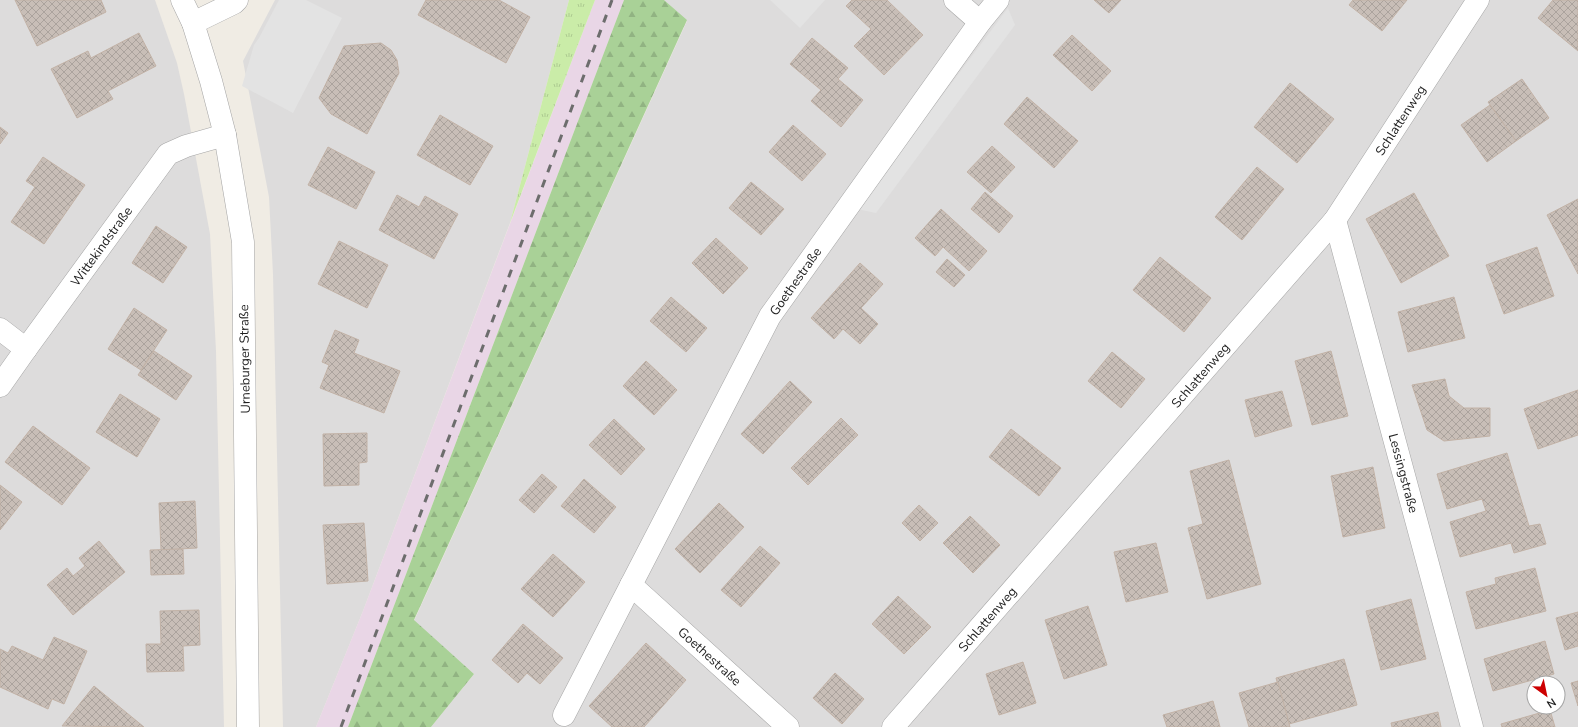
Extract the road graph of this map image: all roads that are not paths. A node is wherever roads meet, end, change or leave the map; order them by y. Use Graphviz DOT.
graph roads {
  1 [pos="182,0"];
  2 [pos="237,0"];
  3 [pos="955,0"];
  4 [pos="998,0"];
  5 [pos="1478,0"];
  6 [pos="980,22"];
  7 [pos="193,23"];
  8 [pos="225,136"];
  9 [pos="1335,220"];
  10 [pos="0,329"];
  11 [pos="26,349"];
  12 [pos="0,386"];
  13 [pos="631,585"];
  14 [pos="564,715"];
  15 [pos="248,727"];
  16 [pos="788,727"];
  17 [pos="893,727"];
  18 [pos="1472,727"];
  1 -- 7 [label="street, Urneburger Straße"];
  2 -- 7 [label="street"];
  3 -- 6 [label="street"];
  4 -- 6 [label="street, Goethestraße"];
  5 -- 9 [label="street, Schlattenweg"];
  6 -- 13 [label="street, Goethestraße"];
  7 -- 8 [label="street, Urneburger Straße"];
  8 -- 11 [label="street, Wittekindstraße"];
  8 -- 15 [label="street, Urneburger Straße"];
  9 -- 17 [label="street, Schlattenweg"];
  9 -- 18 [label="street, Lessingstraße"];
  10 -- 11 [label="street"];
  11 -- 12 [label="street, Wittekindstraße"];
  13 -- 14 [label="street, Goethestraße"];
  13 -- 16 [label="street, Goethestraße"];
}
